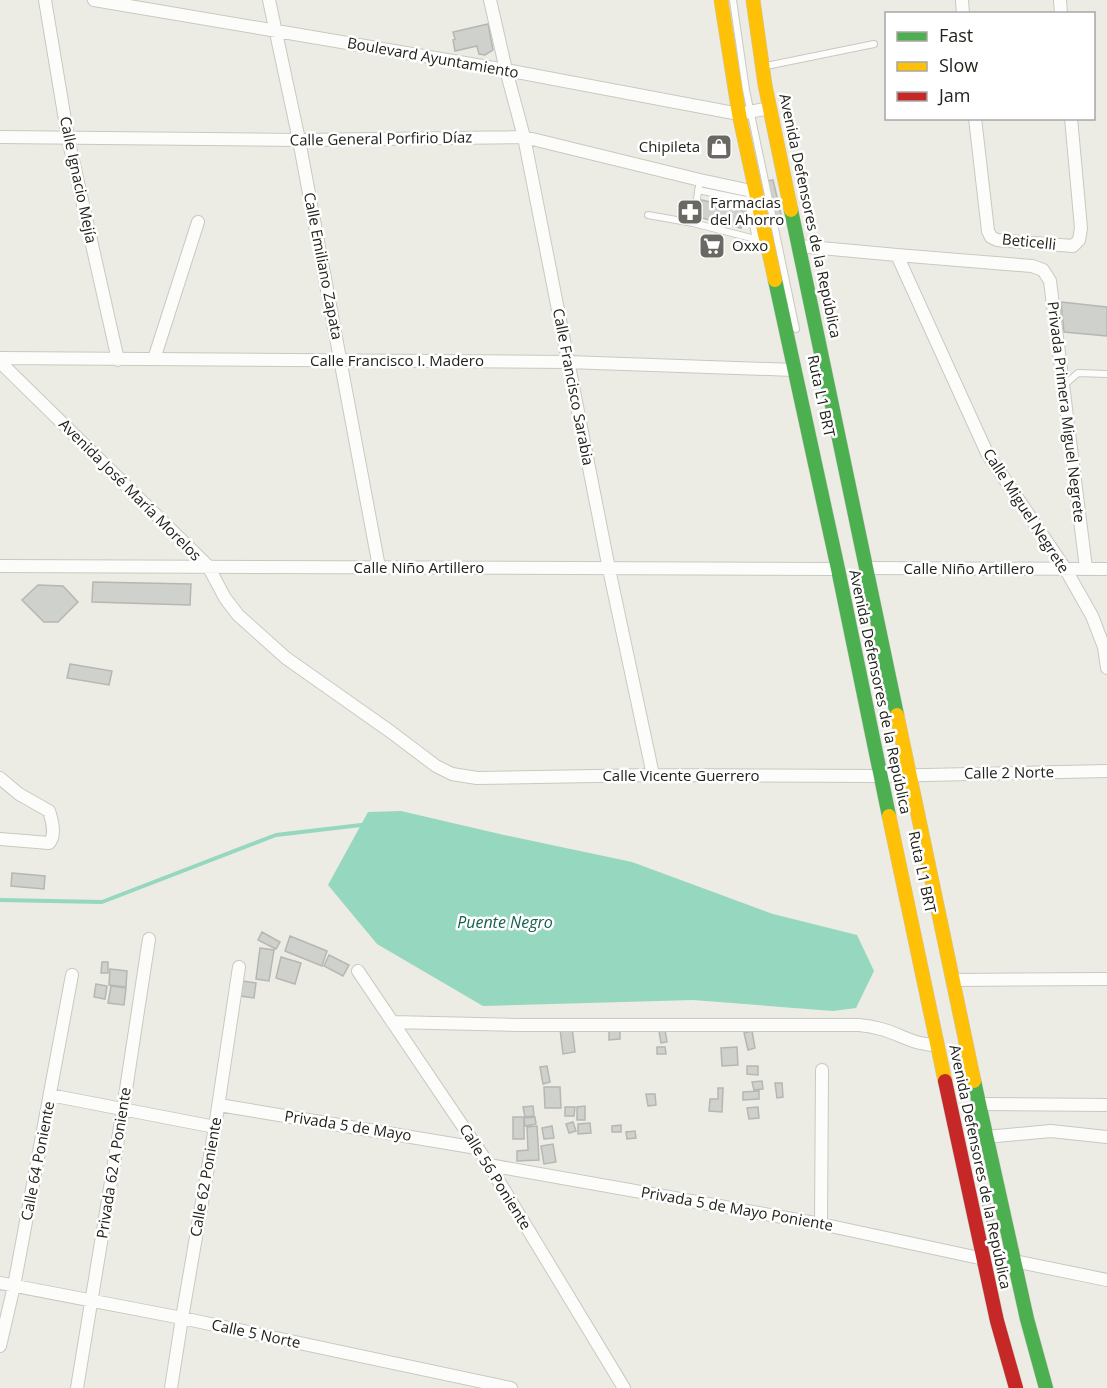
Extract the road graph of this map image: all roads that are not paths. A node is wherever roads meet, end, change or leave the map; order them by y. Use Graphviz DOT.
graph roads {
  1 [pos="45,0"];
  2 [pos="94,0"];
  3 [pos="269,0"];
  4 [pos="490,0"];
  5 [pos="721,0"];
  6 [pos="733,0"];
  7 [pos="753,0"];
  8 [pos="275,31"];
  9 [pos="874,44"];
  10 [pos="763,67"];
  11 [pos="506,70"];
  12 [pos="757,111"];
  13 [pos="975,120"];
  14 [pos="1071,120"];
  15 [pos="0,137"];
  16 [pos="524,137"];
  17 [pos="68,138"];
  18 [pos="299,140"];
  19 [pos="699,185"];
  20 [pos="752,196"];
  21 [pos="648,215"];
  22 [pos="198,222"];
  23 [pos="693,223"];
  24 [pos="761,241"];
  25 [pos="799,246"];
  26 [pos="897,255"];
  27 [pos="796,333"];
  28 [pos="154,359"];
  29 [pos="0,360"];
  30 [pos="118,360"];
  31 [pos="340,361"];
  32 [pos="568,362"];
  33 [pos="794,370"];
  34 [pos="1107,374"];
  35 [pos="1063,386"];
  36 [pos="0,566"];
  37 [pos="208,566"];
  38 [pos="379,567"];
  39 [pos="868,568"];
  40 [pos="1086,568"];
  41 [pos="609,569"];
  42 [pos="838,569"];
  43 [pos="1107,569"];
  44 [pos="1066,570"];
  45 [pos="1107,668"];
  46 [pos="1107,771"];
  47 [pos="452,774"];
  48 [pos="653,775"];
  49 [pos="895,775"];
  50 [pos="0,778"];
  51 [pos="0,839"];
  52 [pos="149,939"];
  53 [pos="940,955"];
  54 [pos="239,967"];
  55 [pos="358,971"];
  56 [pos="72,975"];
  57 [pos="1107,979"];
  58 [pos="953,980"];
  59 [pos="392,1022"];
  60 [pos="937,1046"];
  61 [pos="822,1070"];
  62 [pos="50,1095"];
  63 [pos="980,1104"];
  64 [pos="219,1105"];
  65 [pos="1107,1105"];
  66 [pos="123,1109"];
  67 [pos="215,1127"];
  68 [pos="986,1137"];
  69 [pos="1107,1137"];
  70 [pos="477,1148"];
  71 [pos="489,1165"];
  72 [pos="987,1174"];
  73 [pos="821,1224"];
  74 [pos="984,1259"];
  75 [pos="1011,1262"];
  76 [pos="1107,1280"];
  77 [pos="0,1283"];
  78 [pos="14,1286"];
  79 [pos="91,1301"];
  80 [pos="182,1318"];
  81 [pos="0,1346"];
  82 [pos="76,1388"];
  83 [pos="171,1388"];
  84 [pos="511,1388"];
  85 [pos="624,1388"];
  86 [pos="1016,1388"];
  87 [pos="1040,1388"];
  88 [pos="1046,1388"];
  1 -- 17 [label="street, Calle Ignacio Mejía"];
  2 -- 8 [label="street, Boulevard Ayuntamiento"];
  3 -- 8 [label="street, Calle Emiliano Zapata"];
  4 -- 11 [label="street, Calle Francisco Sarabia"];
  5 -- 12 [label="main road, Avenida Defensores de la República"];
  6 -- 12 [label="lane"];
  7 -- 10 [label="main road, Avenida Defensores de la República"];
  8 -- 11 [label="street, Boulevard Ayuntamiento"];
  8 -- 18 [label="street, Calle Emiliano Zapata"];
  9 -- 10 [label="lane"];
  10 -- 12 [label="main road, Avenida Defensores de la República"];
  11 -- 12 [label="street, Boulevard Ayuntamiento"];
  11 -- 16 [label="street, Calle Francisco Sarabia"];
  12 -- 20 [label="main road, Avenida Defensores de la República"];
  12 -- 25 [label="main road, Avenida Defensores de la República"];
  12 -- 27 [label="lane"];
  13 -- 14 [label="street, Beticelli"];
  15 -- 17 [label="street, Calle General Porfirio Díaz"];
  16 -- 18 [label="street, Calle General Porfirio Díaz"];
  16 -- 19 [label="street, Calle General Porfirio Díaz"];
  16 -- 32 [label="street, Calle Francisco Sarabia"];
  17 -- 18 [label="street, Calle General Porfirio Díaz"];
  17 -- 30 [label="street, Calle Ignacio Mejía"];
  18 -- 31 [label="street, Calle Emiliano Zapata"];
  19 -- 20 [label="street, Calle General Porfirio Díaz"];
  19 -- 23 [label="lane"];
  20 -- 24 [label="main road, Avenida Defensores de la República"];
  21 -- 23 [label="lane"];
  22 -- 28 [label="street"];
  23 -- 24 [label="lane"];
  24 -- 33 [label="main road, Avenida Defensores de la República"];
  25 -- 26 [label="street"];
  25 -- 39 [label="main road, Avenida Defensores de la República"];
  26 -- 35 [label="street, Privada Primera Miguel Negrete"];
  26 -- 44 [label="street, Calle Miguel Negrete"];
  28 -- 30 [label="street, Calle Francisco I. Madero"];
  28 -- 31 [label="street, Calle Francisco I. Madero"];
  29 -- 30 [label="street, Calle Francisco I. Madero"];
  29 -- 37 [label="street, Avenida José María Morelos"];
  31 -- 32 [label="street, Calle Francisco I. Madero"];
  31 -- 38 [label="street, Calle Emiliano Zapata"];
  32 -- 33 [label="street, Calle Francisco I. Madero"];
  32 -- 41 [label="street, Calle Francisco Sarabia"];
  33 -- 42 [label="main road, Avenida Defensores de la República"];
  34 -- 35 [label="lane"];
  35 -- 40 [label="street, Privada Primera Miguel Negrete"];
  36 -- 37 [label="street, Calle Niño Artillero"];
  37 -- 38 [label="street, Calle Niño Artillero"];
  37 -- 47 [label="street, Avenida José María Morelos"];
  38 -- 41 [label="street, Calle Niño Artillero"];
  39 -- 44 [label="street, Calle Niño Artillero"];
  39 -- 49 [label="main road, Avenida Defensores de la República"];
  40 -- 43 [label="street, Calle Niño Artillero"];
  40 -- 44 [label="street, Calle Niño Artillero"];
  41 -- 42 [label="street, Calle Niño Artillero"];
  41 -- 48 [label="street, Calle Francisco Sarabia"];
  42 -- 49 [label="main road, Avenida Defensores de la República"];
  44 -- 45 [label="street, Calle Miguel Negrete"];
  46 -- 49 [label="street, Calle 2 Norte"];
  47 -- 48 [label="street, Calle Vicente Guerrero"];
  48 -- 49 [label="street, Calle Vicente Guerrero"];
  49 -- 58 [label="main road, Avenida Defensores de la República"];
  49 -- 60 [label="main road, Avenida Defensores de la República"];
  50 -- 51 [label="street"];
  52 -- 66 [label="street, Privada 62 A Poniente"];
  53 -- 72 [label="lane"];
  54 -- 64 [label="street, Calle 62 Poniente"];
  55 -- 59 [label="street, Calle 56 Poniente"];
  56 -- 62 [label="street, Calle 64 Poniente"];
  57 -- 58 [label="street"];
  58 -- 63 [label="main road, Avenida Defensores de la República"];
  59 -- 60 [label="street"];
  59 -- 70 [label="street, Calle 56 Poniente"];
  60 -- 74 [label="main road, Avenida Defensores de la República"];
  61 -- 73 [label="street"];
  62 -- 66 [label="street"];
  62 -- 78 [label="street, Calle 64 Poniente"];
  63 -- 65 [label="street"];
  63 -- 68 [label="main road, Avenida Defensores de la República"];
  64 -- 67 [label="street, Calle 62 Poniente"];
  64 -- 70 [label="street, Privada 5 de Mayo"];
  66 -- 67 [label="street"];
  66 -- 79 [label="street, Privada 62 A Poniente"];
  67 -- 80 [label="street, Calle 62 Poniente"];
  68 -- 69 [label="street"];
  68 -- 75 [label="main road, Avenida Defensores de la República"];
  70 -- 71 [label="street, Calle 56 Poniente"];
  71 -- 73 [label="street, Privada 5 de Mayo Poniente"];
  71 -- 85 [label="street, Calle 56 Poniente"];
  73 -- 74 [label="street, Privada 5 de Mayo Poniente"];
  74 -- 86 [label="main road, Avenida Defensores de la República"];
  75 -- 76 [label="street"];
  75 -- 87 [label="lane"];
  75 -- 88 [label="main road, Avenida Defensores de la República"];
  77 -- 78 [label="street, Calle 5 Norte"];
  78 -- 79 [label="street, Calle 5 Norte"];
  78 -- 81 [label="street, Calle 64 Poniente"];
  79 -- 80 [label="street, Calle 5 Norte"];
  79 -- 82 [label="street, Privada 62 A Poniente"];
  80 -- 83 [label="street, Calle 62 Poniente"];
  80 -- 84 [label="street, Calle 5 Norte"];
}
